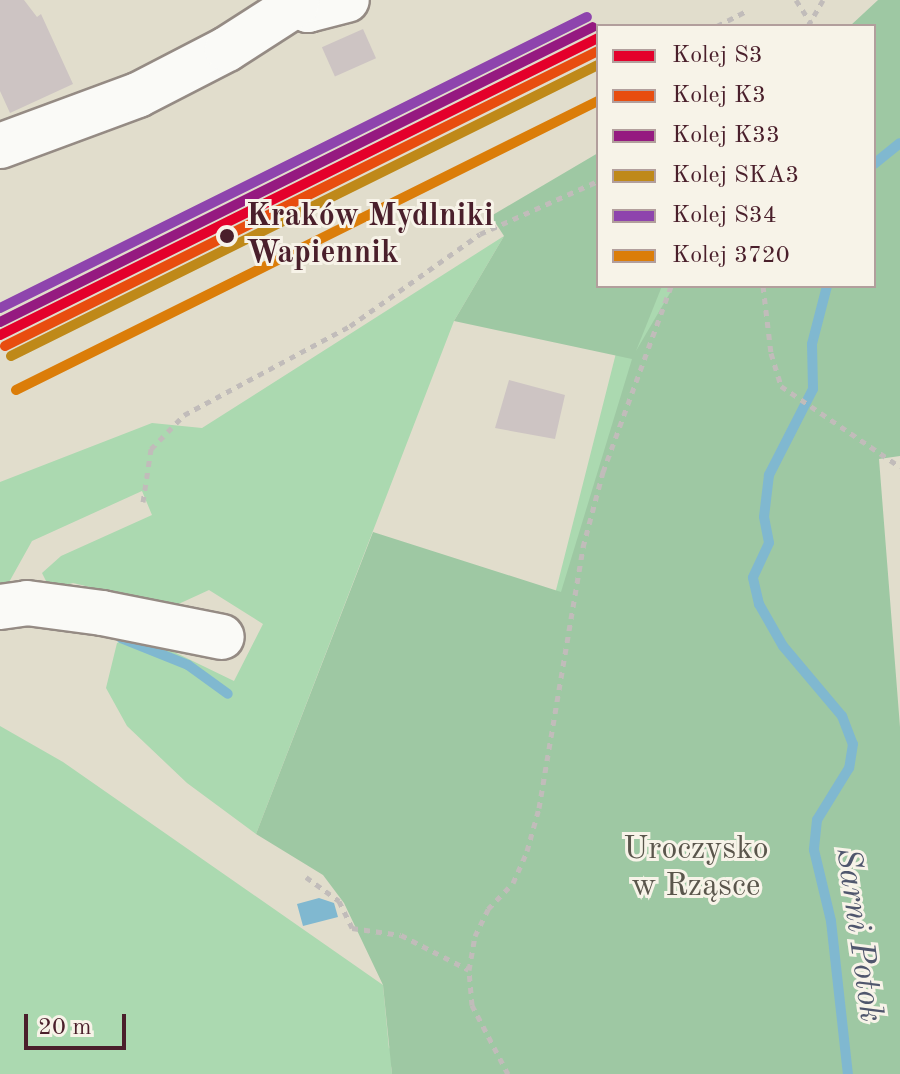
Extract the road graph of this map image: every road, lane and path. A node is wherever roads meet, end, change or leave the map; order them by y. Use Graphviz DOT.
graph roads {
  1 [pos="347,0"];
  2 [pos="796,0"];
  3 [pos="823,0"];
  4 [pos="295,2"];
  5 [pos="746,11"];
  6 [pos="721,24"];
  7 [pos="809,24"];
  8 [pos="0,146"];
  9 [pos="596,182"];
  10 [pos="670,288"];
  11 [pos="763,288"];
  12 [pos="900,467"];
  13 [pos="143,502"];
  14 [pos="0,607"];
  15 [pos="222,637"];
  16 [pos="306,877"];
  17 [pos="469,970"];
  18 [pos="508,1074"];
  1 -- 4 [label="lane"];
  2 -- 7 [label="path"];
  3 -- 7 [label="path"];
  4 -- 8 [label="lane"];
  5 -- 6 [label="path"];
  9 -- 13 [label="path"];
  10 -- 17 [label="path"];
  11 -- 12 [label="path"];
  14 -- 15 [label="lane"];
  16 -- 17 [label="path"];
  17 -- 18 [label="path"];
}
